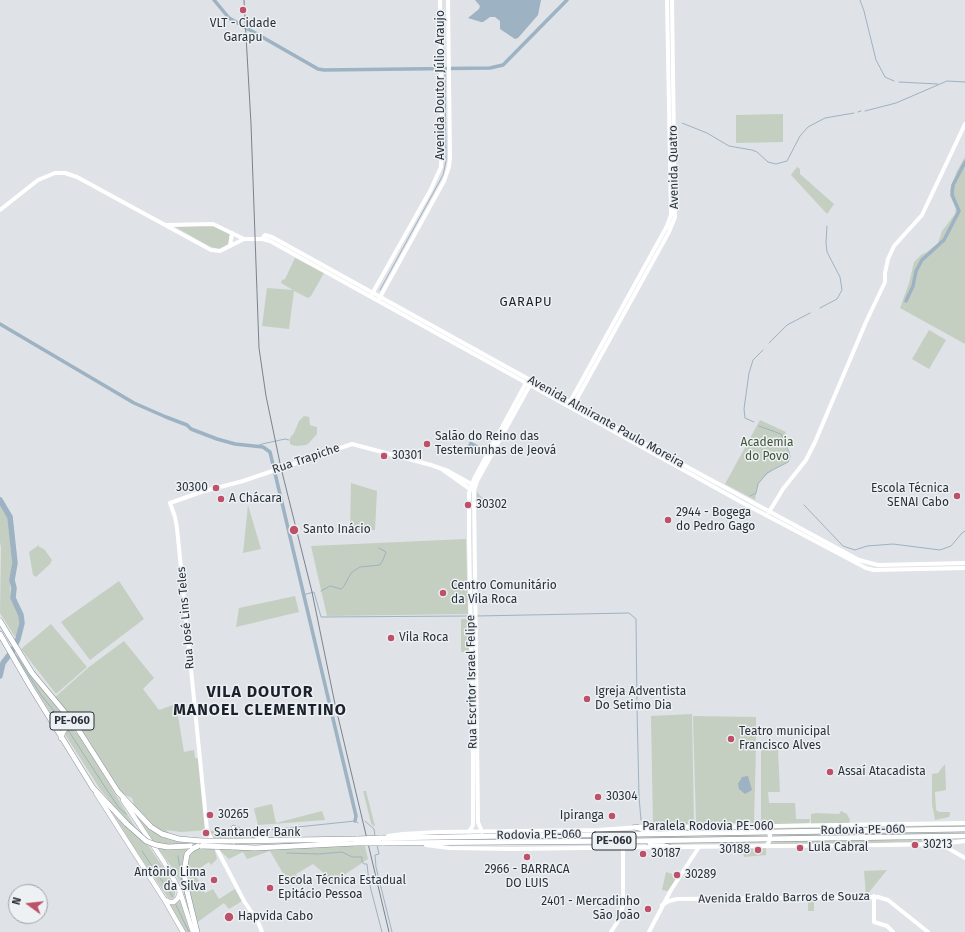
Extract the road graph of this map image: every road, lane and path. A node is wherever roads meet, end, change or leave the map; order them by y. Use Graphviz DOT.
graph roads {
  1 [pos="440,0"];
  2 [pos="448,0"];
  3 [pos="667,0"];
  4 [pos="672,0"];
  5 [pos="671,67"];
  6 [pos="965,124"];
  7 [pos="0,210"];
  8 [pos="167,225"];
  9 [pos="232,233"];
  10 [pos="244,239"];
  11 [pos="230,246"];
  12 [pos="371,294"];
  13 [pos="379,299"];
  14 [pos="528,384"];
  15 [pos="572,403"];
  16 [pos="473,487"];
  17 [pos="170,503"];
  18 [pos="769,512"];
  19 [pos="965,563"];
  20 [pos="965,568"];
  21 [pos="473,619"];
  22 [pos="1,623"];
  23 [pos="0,634"];
  24 [pos="76,726"];
  25 [pos="61,738"];
  26 [pos="92,788"];
  27 [pos="118,792"];
  28 [pos="965,823"];
  29 [pos="761,826"];
  30 [pos="635,827"];
  31 [pos="234,828"];
  32 [pos="965,829"];
  33 [pos="469,832"];
  34 [pos="482,832"];
  35 [pos="553,832"];
  36 [pos="769,833"];
  37 [pos="661,834"];
  38 [pos="965,836"];
  39 [pos="770,839"];
  40 [pos="272,840"];
  41 [pos="357,841"];
  42 [pos="381,841"];
  43 [pos="639,841"];
  44 [pos="965,841"];
  45 [pos="551,842"];
  46 [pos="420,844"];
  47 [pos="941,844"];
  48 [pos="200,845"];
  49 [pos="767,846"];
  50 [pos="669,847"];
  51 [pos="699,847"];
  52 [pos="554,848"];
  53 [pos="623,848"];
  54 [pos="965,858"];
  55 [pos="180,892"];
  56 [pos="669,894"];
  57 [pos="874,896"];
  58 [pos="164,899"];
  59 [pos="677,900"];
  60 [pos="662,905"];
  61 [pos="261,931"];
  62 [pos="184,932"];
  63 [pos="193,932"];
  64 [pos="197,932"];
  65 [pos="611,932"];
  66 [pos="649,932"];
  67 [pos="893,932"];
  68 [pos="928,932"];
  1 -- 12 [label="street, Avenida Doutor Júlio Araujo"];
  2 -- 13 [label="street, Avenida Doutor Júlio Araujo"];
  3 -- 5 [label="street, Avenida Quatro"];
  4 -- 5 [label="street, Avenida Quatro"];
  5 -- 15 [label="street, Avenida Quatro"];
  6 -- 18 [label="street"];
  7 -- 8 [label="street, Avenida Almirante Paulo Moreira"];
  8 -- 9 [label="street, Avenida Almirante Paulo Moreira"];
  8 -- 11 [label="street, Avenida Almirante Paulo Moreira"];
  9 -- 10 [label="street, Avenida Almirante Paulo Moreira"];
  9 -- 11 [label="street"];
  10 -- 11 [label="street, Avenida Almirante Paulo Moreira"];
  10 -- 12 [label="street, Avenida Almirante Paulo Moreira"];
  12 -- 13 [label="street, Avenida Almirante Paulo Moreira"];
  13 -- 14 [label="street, Avenida Almirante Paulo Moreira"];
  13 -- 15 [label="street, Avenida Almirante Paulo Moreira"];
  14 -- 16 [label="street"];
  14 -- 20 [label="street, Avenida Almirante Paulo Moreira"];
  15 -- 18 [label="street, Avenida Almirante Paulo Moreira"];
  16 -- 17 [label="street, Rua Trapiche"];
  16 -- 21 [label="street, Rua Escritor Israel Felipe"];
  17 -- 61 [label="street, Rua José Lins Teles"];
  18 -- 19 [label="street, Avenida Almirante Paulo Moreira"];
  21 -- 33 [label="street, Rua Escritor Israel Felipe"];
  21 -- 34 [label="street, Rua Escritor Israel Felipe"];
  22 -- 24 [label="highway, PE-060"];
  23 -- 25 [label="highway, PE-060"];
  24 -- 25 [label="highway"];
  24 -- 27 [label="highway, PE-060"];
  25 -- 26 [label="highway, PE-060"];
  26 -- 48 [label="highway, PE-060, bridge"];
  26 -- 58 [label="main road"];
  27 -- 48 [label="highway, PE-060"];
  27 -- 55 [label="main road"];
  28 -- 29 [label="street, Paralela Rodovia PE-060 / PE-060"];
  29 -- 30 [label="street, Paralela Rodovia PE-060 / PE-060"];
  29 -- 36 [label="street"];
  30 -- 35 [label="street, Paralela Rodovia PE-060 / PE-060"];
  30 -- 37 [label="highway"];
  31 -- 40 [label="highway"];
  32 -- 36 [label="highway, Rodovia PE-060 / PE-060"];
  33 -- 34 [label="street, Paralela Rodovia PE-060 / PE-060"];
  33 -- 42 [label="street, Paralela Rodovia PE-060 / PE-060"];
  34 -- 35 [label="street, Paralela Rodovia PE-060 / PE-060"];
  35 -- 37 [label="highway, Rodovia PE-060 / PE-060"];
  35 -- 42 [label="highway, Rodovia PE-060 / PE-060"];
  35 -- 45 [label="street"];
  36 -- 37 [label="highway, Rodovia PE-060 / PE-060"];
  36 -- 39 [label="street"];
  38 -- 39 [label="highway, Rodovia PE-060 / PE-060"];
  39 -- 43 [label="highway, Rodovia PE-060 / PE-060"];
  39 -- 49 [label="street"];
  40 -- 41 [label="highway, Rodovia PE-060 / PE-060"];
  40 -- 48 [label="highway, Rodovia PE-060 / PE-060, bridge"];
  41 -- 42 [label="highway, Rodovia PE-060 / PE-060, bridge"];
  41 -- 48 [label="highway, PE-060, bridge"];
  42 -- 46 [label="highway, PE-060"];
  43 -- 45 [label="highway, Rodovia PE-060 / PE-060"];
  43 -- 50 [label="highway"];
  44 -- 47 [label="street, Paralela Rodovia PE-060 / PE-060"];
  45 -- 46 [label="highway, Rodovia PE-060 / PE-060"];
  45 -- 52 [label="street"];
  46 -- 52 [label="street, Paralela Rodovia PE-060 / PE-060"];
  47 -- 49 [label="street, Paralela Rodovia PE-060 / PE-060"];
  47 -- 54 [label="street"];
  48 -- 64 [label="highway"];
  49 -- 51 [label="street, Paralela Rodovia PE-060 / PE-060"];
  50 -- 51 [label="street, Paralela Rodovia PE-060 / PE-060"];
  50 -- 53 [label="street, Paralela Rodovia PE-060 / PE-060"];
  51 -- 56 [label="street"];
  52 -- 53 [label="street, Paralela Rodovia PE-060 / PE-060"];
  53 -- 65 [label="street"];
  55 -- 58 [label="main road"];
  55 -- 63 [label="main road"];
  56 -- 59 [label="street"];
  56 -- 60 [label="street"];
  57 -- 59 [label="street, Avenida Eraldo Barros de Souza"];
  57 -- 67 [label="street"];
  57 -- 68 [label="street, Avenida Eraldo Barros de Souza"];
  58 -- 62 [label="main road"];
  59 -- 60 [label="street, Avenida Eraldo Barros de Souza"];
  60 -- 66 [label="street"];
}
